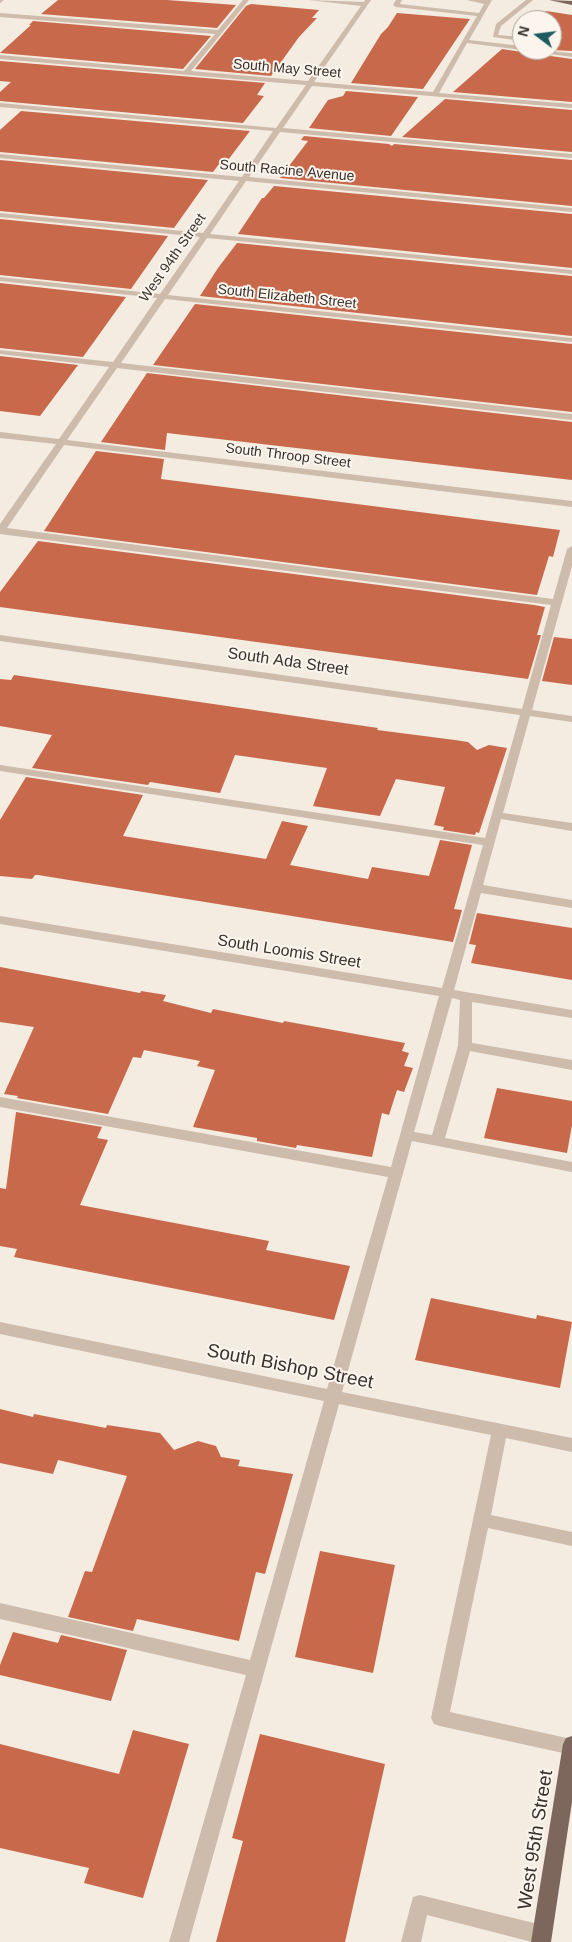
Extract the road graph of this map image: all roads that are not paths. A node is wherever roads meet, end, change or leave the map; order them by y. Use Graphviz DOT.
graph roads {
  1 [pos="246,0"];
  2 [pos="311,0"];
  3 [pos="399,0"];
  4 [pos="470,0"];
  5 [pos="530,0"];
  6 [pos="552,0"];
  7 [pos="489,1"];
  8 [pos="366,2"];
  9 [pos="572,3"];
  10 [pos="517,10"];
  11 [pos="512,14"];
  12 [pos="0,15"];
  13 [pos="481,15"];
  14 [pos="220,32"];
  15 [pos="512,38"];
  16 [pos="466,41"];
  17 [pos="512,47"];
  18 [pos="0,57"];
  19 [pos="186,73"];
  20 [pos="310,84"];
  21 [pos="435,94"];
  22 [pos="0,104"];
  23 [pos="572,106"];
  24 [pos="278,130"];
  25 [pos="0,156"];
  26 [pos="572,156"];
  27 [pos="244,179"];
  28 [pos="572,210"];
  29 [pos="0,215"];
  30 [pos="204,235"];
  31 [pos="572,272"];
  32 [pos="0,279"];
  33 [pos="162,296"];
  34 [pos="572,340"];
  35 [pos="0,352"];
  36 [pos="114,366"];
  37 [pos="572,418"];
  38 [pos="0,435"];
  39 [pos="61,443"];
  40 [pos="572,504"];
  41 [pos="0,530"];
  42 [pos="572,549"];
  43 [pos="557,603"];
  44 [pos="0,638"];
  45 [pos="527,712"];
  46 [pos="572,718"];
  47 [pos="0,768"];
  48 [pos="497,815"];
  49 [pos="572,827"];
  50 [pos="489,842"];
  51 [pos="476,888"];
  52 [pos="572,904"];
  53 [pos="0,920"];
  54 [pos="445,994"];
  55 [pos="466,998"];
  56 [pos="572,1014"];
  57 [pos="465,1046"];
  58 [pos="572,1065"];
  59 [pos="0,1102"];
  60 [pos="407,1135"];
  61 [pos="437,1141"];
  62 [pos="572,1167"];
  63 [pos="396,1173"];
  64 [pos="0,1328"];
  65 [pos="334,1396"];
  66 [pos="500,1430"];
  67 [pos="572,1445"];
  68 [pos="482,1520"];
  69 [pos="572,1539"];
  70 [pos="0,1611"];
  71 [pos="256,1669"];
  72 [pos="572,1746"];
  73 [pos="542,1939"];
  74 [pos="179,1942"];
  75 [pos="411,1942"];
  1 -- 14 [label="street"];
  2 -- 8 [label="street"];
  3 -- 13 [label="street"];
  4 -- 7 [label="street"];
  5 -- 10 [label="street"];
  6 -- 9 [label="main road"];
  7 -- 13 [label="street"];
  8 -- 20 [label="street, West 94th Street"];
  11 -- 15 [label="street"];
  12 -- 14 [label="street"];
  13 -- 16 [label="street"];
  14 -- 19 [label="street"];
  16 -- 17 [label="street"];
  16 -- 21 [label="street"];
  18 -- 19 [label="street, South May Street"];
  19 -- 20 [label="street, South May Street"];
  20 -- 21 [label="street, South May Street"];
  20 -- 24 [label="street, West 94th Street"];
  21 -- 23 [label="street, South May Street"];
  22 -- 24 [label="street"];
  24 -- 26 [label="street"];
  24 -- 27 [label="street, West 94th Street"];
  25 -- 27 [label="street, South Racine Avenue"];
  27 -- 28 [label="street, South Racine Avenue"];
  27 -- 30 [label="street, West 94th Street"];
  29 -- 30 [label="street"];
  30 -- 31 [label="street"];
  30 -- 33 [label="street, West 94th Street"];
  32 -- 33 [label="street, South Elizabeth Street"];
  33 -- 34 [label="street, South Elizabeth Street"];
  33 -- 36 [label="street, West 94th Street"];
  35 -- 36 [label="street"];
  36 -- 37 [label="street"];
  36 -- 39 [label="street, West 94th Street"];
  38 -- 39 [label="street, South Throop Street"];
  39 -- 40 [label="street, South Throop Street"];
  39 -- 41 [label="street, West 94th Street"];
  41 -- 43 [label="street"];
  42 -- 43 [label="street"];
  43 -- 45 [label="street"];
  44 -- 45 [label="street, South Ada Street"];
  45 -- 46 [label="street, South Ada Street"];
  45 -- 48 [label="street"];
  47 -- 50 [label="street"];
  48 -- 49 [label="street"];
  48 -- 50 [label="street"];
  50 -- 51 [label="street"];
  51 -- 52 [label="street"];
  51 -- 54 [label="street"];
  53 -- 54 [label="street, South Loomis Street"];
  54 -- 55 [label="street, South Loomis Street"];
  54 -- 60 [label="street"];
  55 -- 56 [label="street, South Loomis Street"];
  55 -- 57 [label="street"];
  57 -- 58 [label="street"];
  57 -- 61 [label="street"];
  59 -- 63 [label="street"];
  60 -- 61 [label="street"];
  60 -- 63 [label="street"];
  61 -- 62 [label="street"];
  63 -- 65 [label="street"];
  64 -- 65 [label="street, South Bishop Street"];
  65 -- 66 [label="street, South Bishop Street"];
  65 -- 71 [label="street"];
  66 -- 67 [label="street, South Bishop Street"];
  66 -- 68 [label="street"];
  68 -- 69 [label="street"];
  68 -- 72 [label="street"];
  70 -- 71 [label="street"];
  71 -- 74 [label="street"];
  72 -- 73 [label="main road, West 95th Street"];
  73 -- 75 [label="street"];
}
